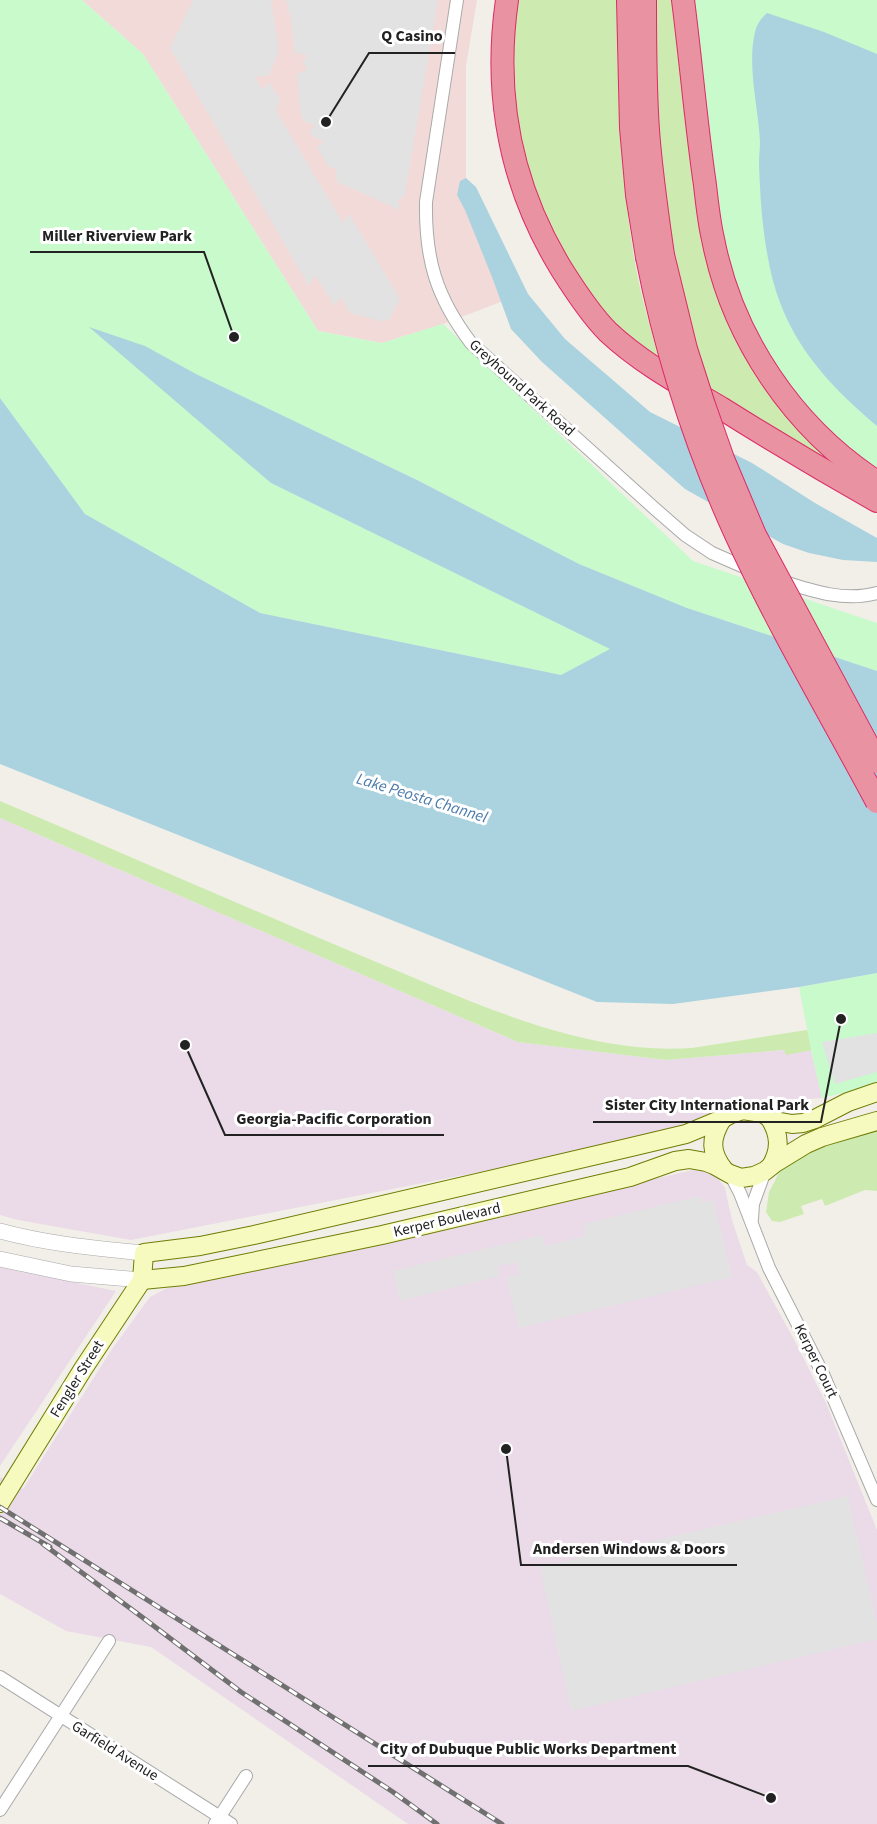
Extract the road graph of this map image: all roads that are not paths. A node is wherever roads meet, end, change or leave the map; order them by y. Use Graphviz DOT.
graph roads {
  1 [pos="457,0"];
  2 [pos="507,0"];
  3 [pos="628,0"];
  4 [pos="645,0"];
  5 [pos="683,0"];
  6 [pos="655,256"];
  7 [pos="877,482"];
  8 [pos="877,501"];
  9 [pos="877,593"];
  10 [pos="877,762"];
  11 [pos="877,802"];
  12 [pos="877,1092"];
  13 [pos="769,1118"];
  14 [pos="722,1119"];
  15 [pos="877,1121"];
  16 [pos="768,1169"];
  17 [pos="727,1172"];
  18 [pos="752,1223"];
  19 [pos="0,1231"];
  20 [pos="144,1253"];
  21 [pos="0,1259"];
  22 [pos="142,1280"];
  23 [pos="877,1500"];
  24 [pos="0,1503"];
  25 [pos="109,1641"];
  26 [pos="0,1677"];
  27 [pos="60,1716"];
  28 [pos="246,1776"];
  29 [pos="0,1809"];
  30 [pos="217,1820"];
  31 [pos="231,1824"];
  1 -- 9 [label="street, Greyhound Park Road"];
  2 -- 8 [label="highway"];
  3 -- 6 [label="highway"];
  4 -- 6 [label="highway"];
  5 -- 7 [label="highway"];
  6 -- 10 [label="highway, bridge"];
  6 -- 11 [label="highway, bridge"];
  12 -- 13 [label="main road, Kerper Boulevard"];
  13 -- 14 [label="main road, Kerper Boulevard"];
  13 -- 16 [label="main road"];
  14 -- 17 [label="main road"];
  14 -- 20 [label="main road, Kerper Boulevard"];
  15 -- 16 [label="main road, Kerper Boulevard"];
  16 -- 17 [label="main road, Kerper Boulevard"];
  16 -- 18 [label="street"];
  17 -- 18 [label="street, Kerper Court"];
  17 -- 22 [label="main road, Kerper Boulevard"];
  18 -- 23 [label="street, Kerper Court"];
  19 -- 20 [label="street, Kerper Boulevard"];
  20 -- 22 [label="main road, Fengler Street"];
  21 -- 22 [label="street, Kerper Boulevard"];
  22 -- 24 [label="main road, Fengler Street"];
  25 -- 27 [label="street"];
  26 -- 27 [label="street, Garfield Avenue"];
  27 -- 29 [label="street"];
  27 -- 30 [label="street, Garfield Avenue"];
  28 -- 30 [label="street"];
  30 -- 31 [label="street, Garfield Avenue"];
}
